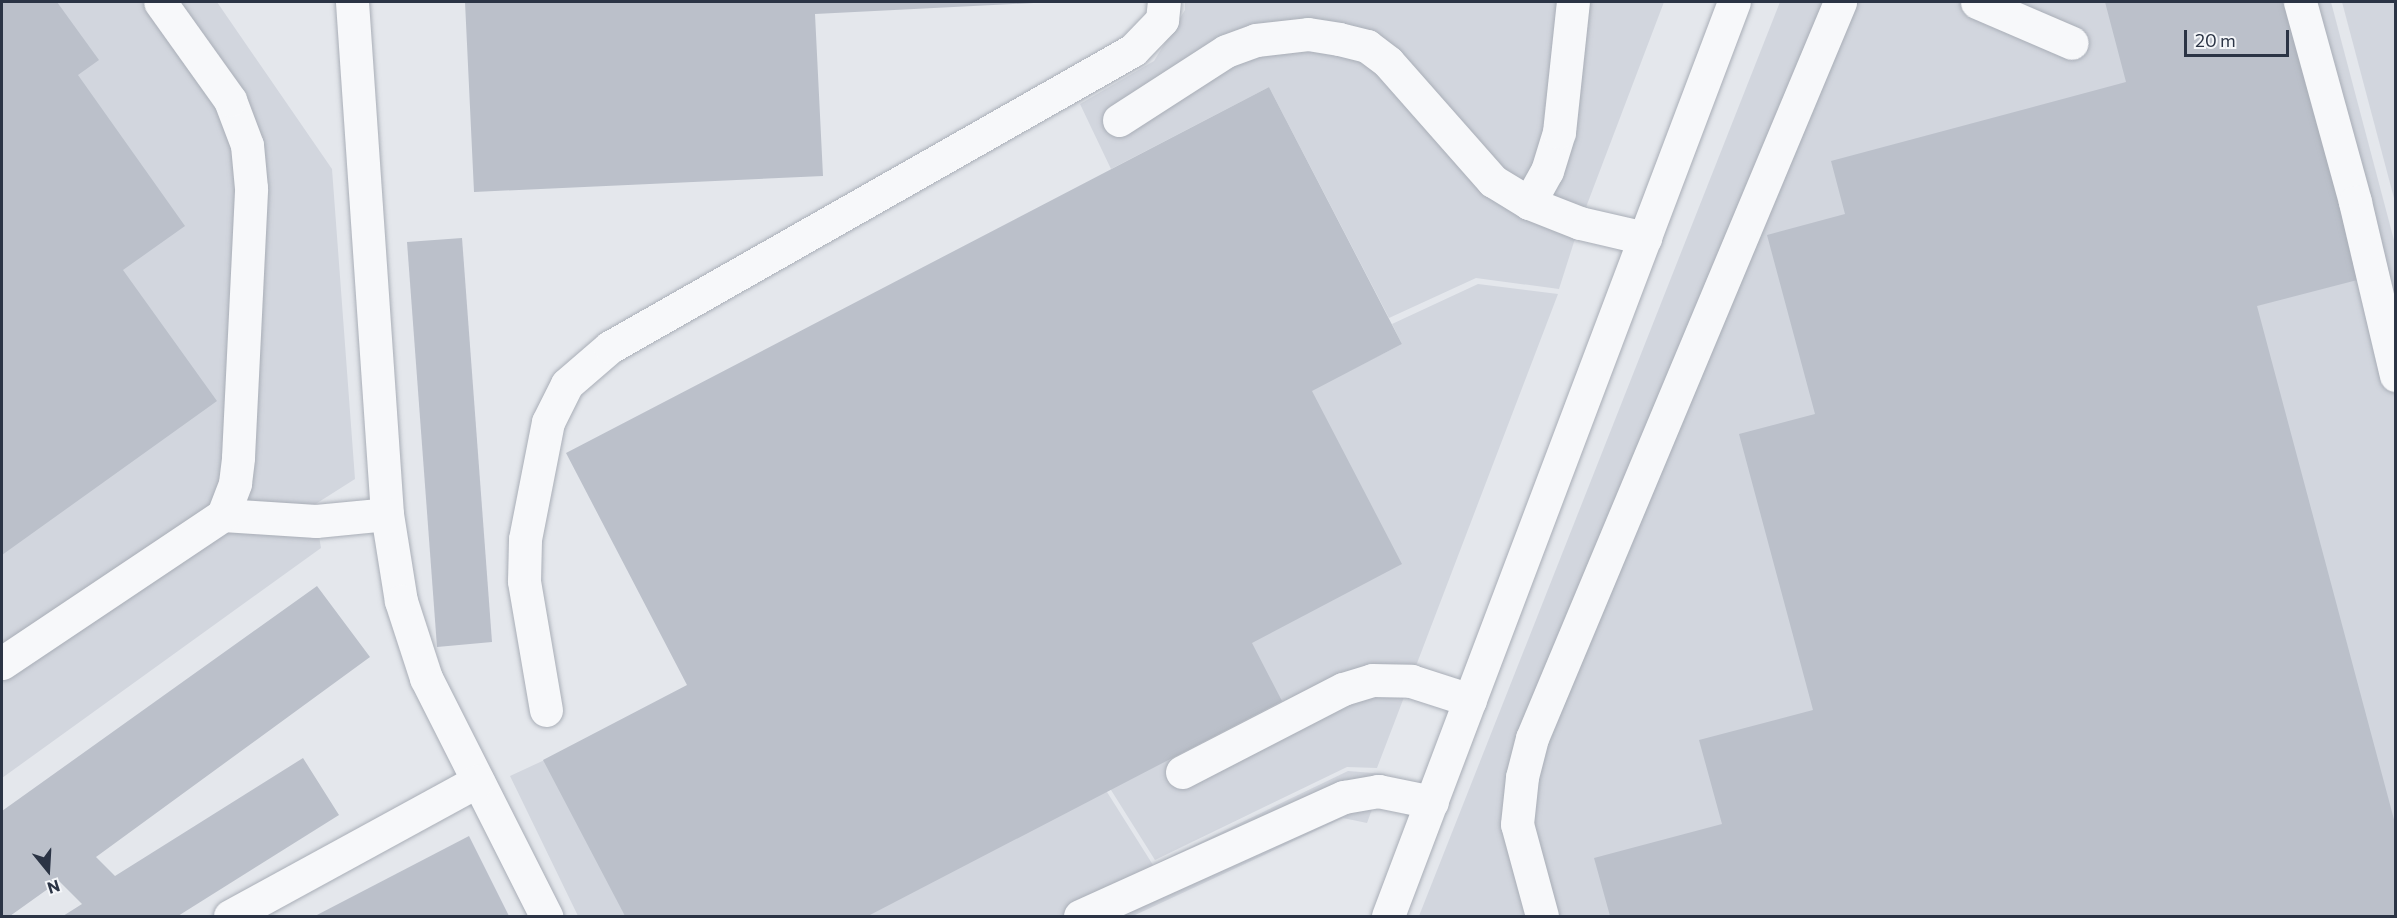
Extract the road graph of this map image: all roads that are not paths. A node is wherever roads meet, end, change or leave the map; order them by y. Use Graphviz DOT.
graph roads {
  1 [pos="160,2"];
  2 [pos="352,2"];
  3 [pos="1164,2"];
  4 [pos="1573,2"];
  5 [pos="1730,2"];
  6 [pos="1840,2"];
  7 [pos="1977,2"];
  8 [pos="2300,2"];
  9 [pos="2072,43"];
  10 [pos="1119,120"];
  11 [pos="1529,203"];
  12 [pos="1645,238"];
  13 [pos="2396,375"];
  14 [pos="387,514"];
  15 [pos="223,515"];
  16 [pos="2,663"];
  17 [pos="1470,700"];
  18 [pos="546,710"];
  19 [pos="1182,772"];
  20 [pos="478,781"];
  21 [pos="1432,802"];
  22 [pos="230,916"];
  23 [pos="546,916"];
  24 [pos="1080,916"];
  25 [pos="1388,916"];
  26 [pos="1542,916"];
  1 -- 15 [label="street"];
  2 -- 14 [label="street"];
  3 -- 18 [label="street"];
  4 -- 11 [label="street"];
  5 -- 12 [label="street"];
  6 -- 26 [label="street"];
  7 -- 9 [label="street"];
  8 -- 13 [label="street"];
  10 -- 11 [label="street"];
  11 -- 12 [label="street"];
  12 -- 17 [label="street"];
  14 -- 15 [label="street"];
  14 -- 20 [label="street"];
  15 -- 16 [label="street"];
  17 -- 19 [label="street"];
  17 -- 21 [label="street"];
  20 -- 22 [label="street"];
  20 -- 23 [label="street"];
  21 -- 24 [label="street"];
  21 -- 25 [label="street"];
}
